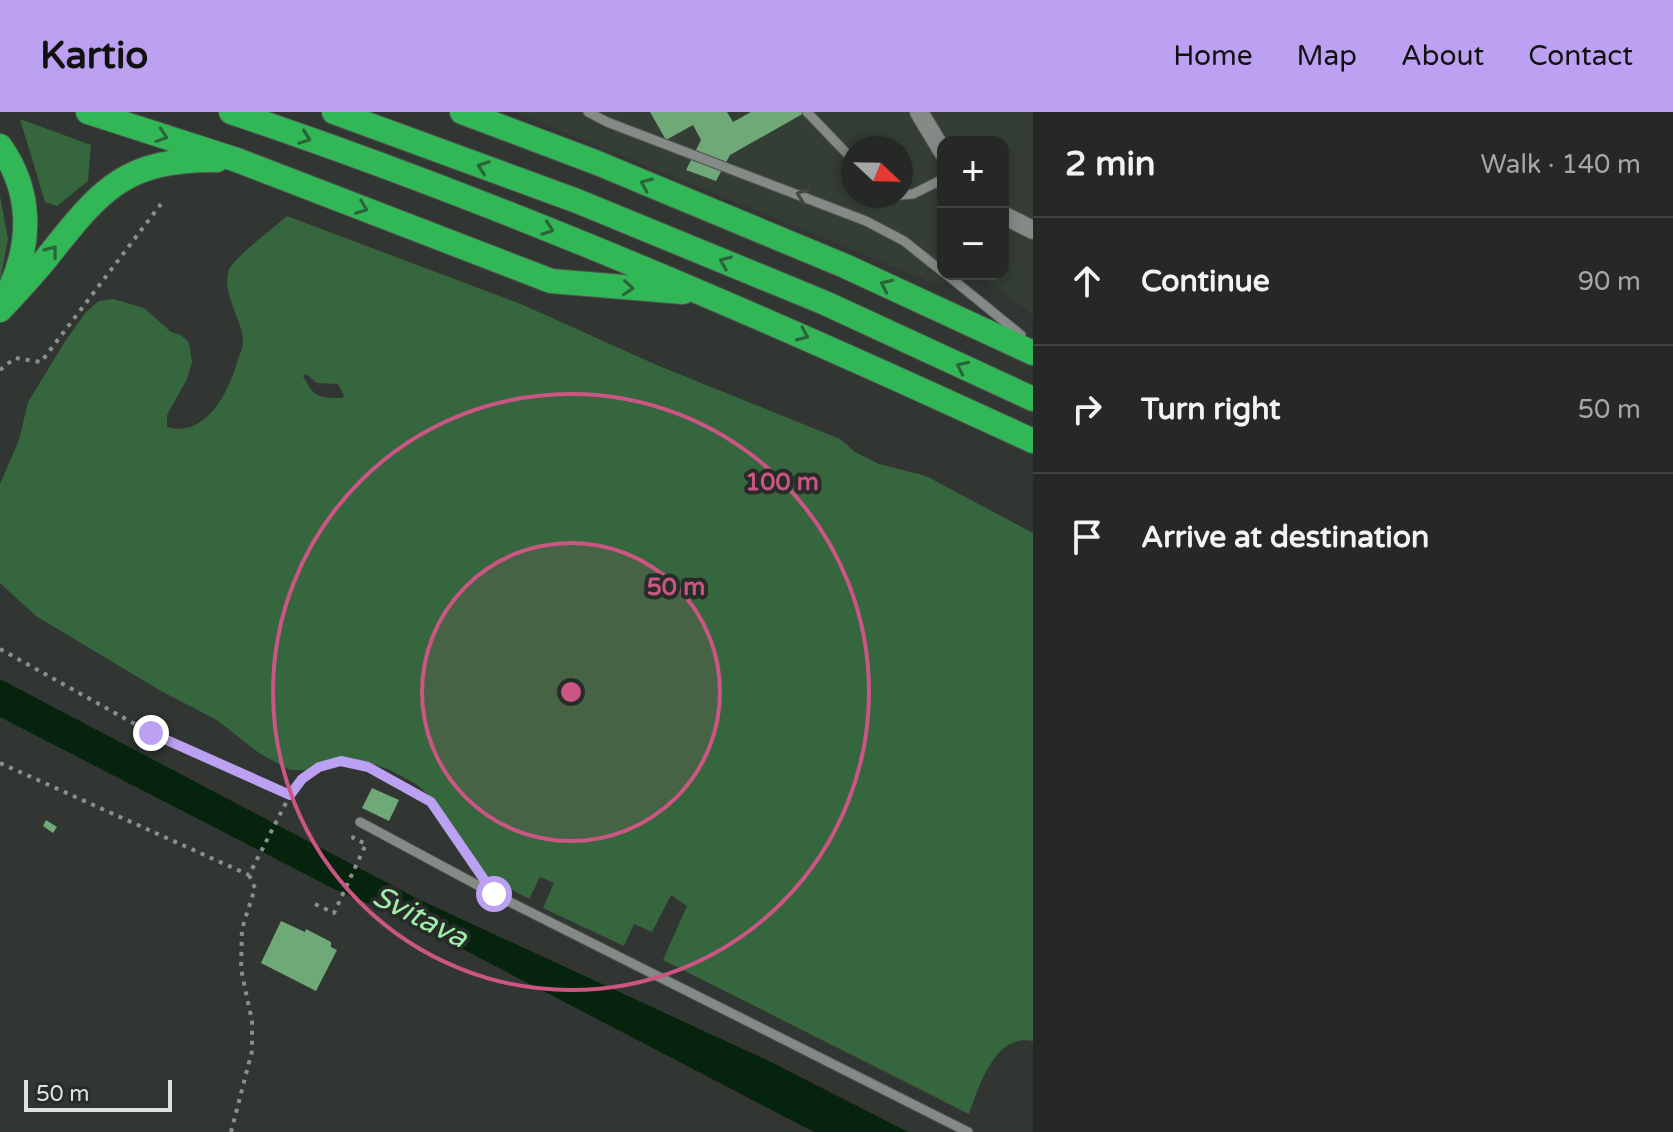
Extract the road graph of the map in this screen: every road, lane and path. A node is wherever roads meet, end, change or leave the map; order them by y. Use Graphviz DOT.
graph roads {
  1 [pos="88,112"];
  2 [pos="231,112"];
  3 [pos="334,112"];
  4 [pos="462,112"];
  5 [pos="588,112"];
  6 [pos="807,112"];
  7 [pos="919,112"];
  8 [pos="937,142"];
  9 [pos="0,146"];
  10 [pos="841,147"];
  11 [pos="237,160"];
  12 [pos="937,182"];
  13 [pos="913,194"];
  14 [pos="161,204"];
  15 [pos="1009,218"];
  16 [pos="1033,230"];
  17 [pos="937,267"];
  18 [pos="952,280"];
  19 [pos="705,294"];
  20 [pos="0,310"];
  21 [pos="1029,343"];
  22 [pos="0,370"];
  23 [pos="1033,399"];
  24 [pos="1033,441"];
  25 [pos="0,649"];
  26 [pos="0,763"];
  27 [pos="290,795"];
  28 [pos="360,822"];
  29 [pos="366,844"];
  30 [pos="249,875"];
  31 [pos="494,894"];
  32 [pos="315,904"];
  33 [pos="231,1132"];
  34 [pos="968,1132"];
  1 -- 11 [label="highway, one-way"];
  2 -- 19 [label="highway, one-way"];
  23 -- 3 [label="highway, one-way"];
  21 -- 4 [label="highway, one-way"];
  17 -- 5 [label="lane, one-way"];
  6 -- 10 [label="lane"];
  7 -- 8 [label="street"];
  9 -- 20 [label="highway"];
  11 -- 19 [label="highway, one-way"];
  20 -- 11 [label="highway, one-way"];
  12 -- 13 [label="lane"];
  14 -- 22 [label="path"];
  15 -- 16 [label="street"];
  18 -- 21 [label="lane"];
  19 -- 24 [label="highway, one-way"];
  25 -- 27 [label="path"];
  26 -- 30 [label="path"];
  27 -- 30 [label="path"];
  27 -- 31 [label="path"];
  28 -- 31 [label="lane"];
  29 -- 32 [label="path"];
  30 -- 33 [label="path"];
  31 -- 34 [label="lane"];
}
